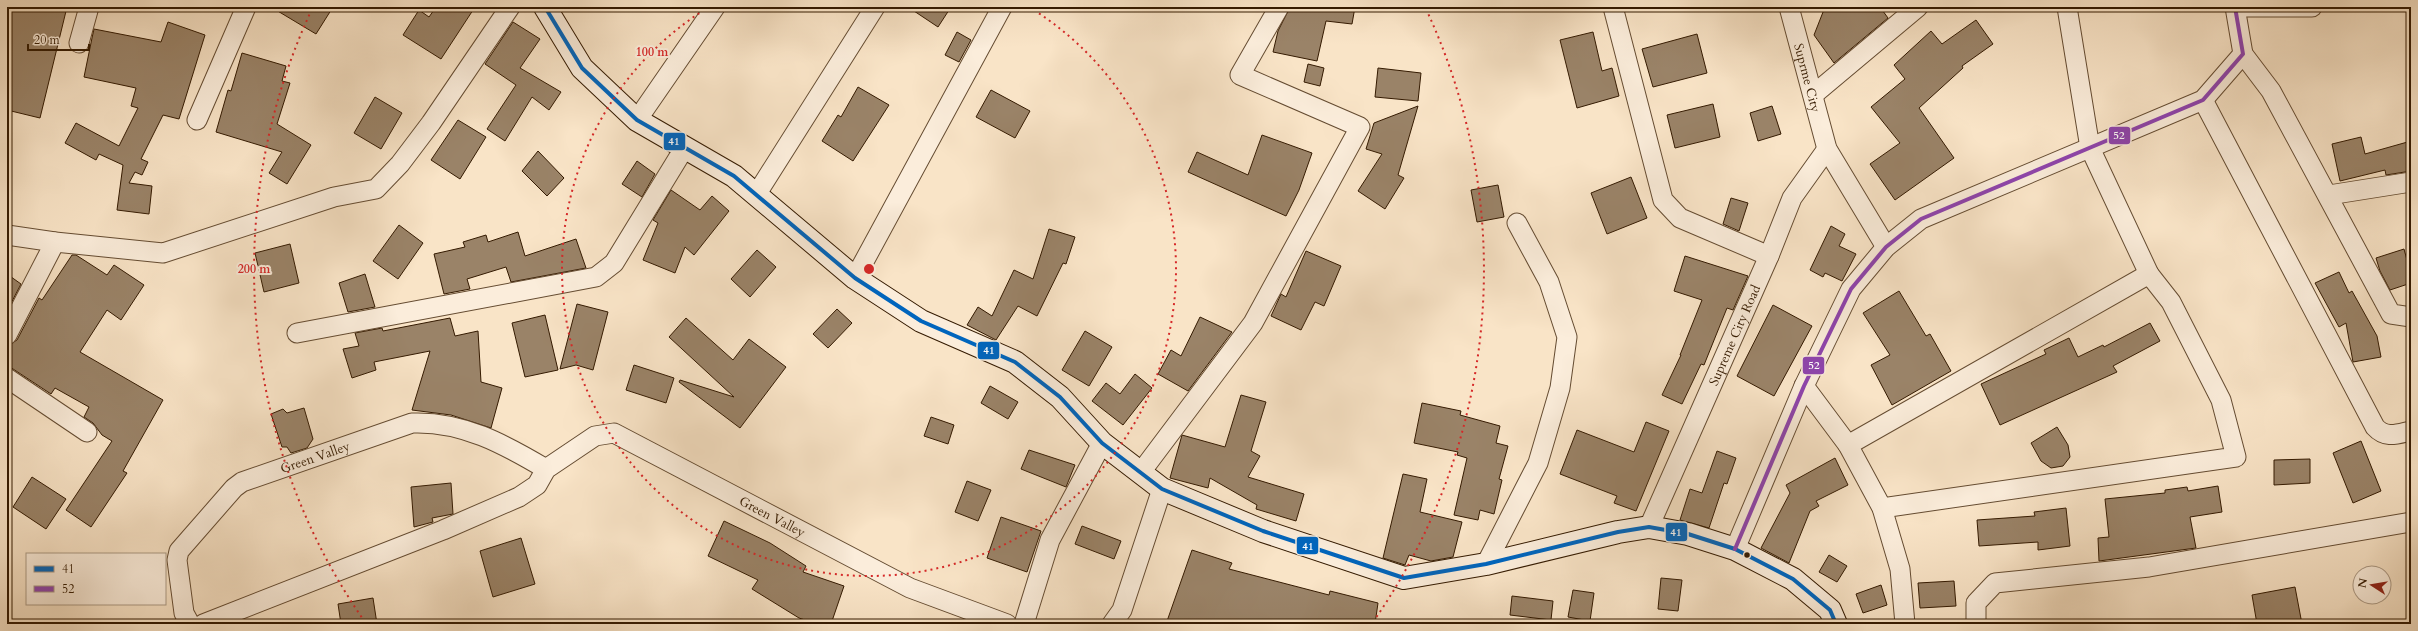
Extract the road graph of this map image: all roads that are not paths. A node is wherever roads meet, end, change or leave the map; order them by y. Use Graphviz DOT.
graph roads {
  1 [pos="89,7"];
  2 [pos="246,7"];
  3 [pos="510,7"];
  4 [pos="545,7"];
  5 [pos="715,7"];
  6 [pos="875,7"];
  7 [pos="1002,7"];
  8 [pos="1279,7"];
  9 [pos="1613,7"];
  10 [pos="1789,7"];
  11 [pos="1918,7"];
  12 [pos="2067,7"];
  13 [pos="2235,7"];
  14 [pos="2312,7"];
  15 [pos="79,43"];
  16 [pos="2243,54"];
  17 [pos="1813,96"];
  18 [pos="2204,100"];
  19 [pos="197,120"];
  20 [pos="637,120"];
  21 [pos="685,147"];
  22 [pos="2090,148"];
  23 [pos="1827,149"];
  24 [pos="2411,182"];
  25 [pos="756,195"];
  26 [pos="2329,195"];
  27 [pos="1517,224"];
  28 [pos="7,235"];
  29 [pos="55,242"];
  30 [pos="1886,247"];
  31 [pos="1769,256"];
  32 [pos="2149,274"];
  33 [pos="855,278"];
  34 [pos="2411,317"];
  35 [pos="296,333"];
  36 [pos="7,335"];
  37 [pos="7,378"];
  38 [pos="1804,386"];
  39 [pos="88,432"];
  40 [pos="2411,432"];
  41 [pos="1102,443"];
  42 [pos="1848,445"];
  43 [pos="546,468"];
  44 [pos="1141,472"];
  45 [pos="1162,489"];
  46 [pos="1882,508"];
  47 [pos="2411,522"];
  48 [pos="1648,527"];
  49 [pos="1735,549"];
  50 [pos="1486,564"];
  51 [pos="190,624"];
  52 [pos="203,624"];
  53 [pos="1007,624"];
  54 [pos="1024,624"];
  55 [pos="1112,624"];
  56 [pos="1836,624"];
  57 [pos="1905,624"];
  58 [pos="1976,624"];
  1 -- 15 [label="street"];
  2 -- 19 [label="street"];
  3 -- 29 [label="street"];
  4 -- 20 [label="main road"];
  5 -- 20 [label="street"];
  6 -- 25 [label="street"];
  7 -- 33 [label="street"];
  8 -- 44 [label="street"];
  9 -- 31 [label="street"];
  10 -- 17 [label="street, Suprme City"];
  11 -- 17 [label="street"];
  12 -- 22 [label="street"];
  13 -- 14 [label="street"];
  13 -- 16 [label="street"];
  16 -- 18 [label="street"];
  16 -- 26 [label="street"];
  17 -- 23 [label="street, Suprme City"];
  18 -- 22 [label="street"];
  18 -- 40 [label="street"];
  20 -- 21 [label="main road"];
  21 -- 25 [label="main road"];
  21 -- 35 [label="street"];
  22 -- 30 [label="street"];
  22 -- 32 [label="street"];
  23 -- 30 [label="street, Suprme City"];
  23 -- 31 [label="street, Supreme City Road"];
  24 -- 26 [label="street"];
  25 -- 33 [label="main road"];
  26 -- 34 [label="street"];
  27 -- 50 [label="street"];
  28 -- 29 [label="street"];
  29 -- 36 [label="street"];
  30 -- 38 [label="street"];
  31 -- 48 [label="street, Supreme City Road"];
  32 -- 42 [label="street"];
  32 -- 46 [label="street"];
  33 -- 41 [label="main road"];
  37 -- 39 [label="street"];
  38 -- 42 [label="street"];
  38 -- 49 [label="street"];
  41 -- 44 [label="main road"];
  41 -- 54 [label="street"];
  42 -- 46 [label="street"];
  43 -- 51 [label="street, Green Valley"];
  43 -- 52 [label="street, Green Valley"];
  43 -- 53 [label="street, Green Valley"];
  44 -- 45 [label="main road"];
  45 -- 50 [label="main road"];
  45 -- 55 [label="street"];
  46 -- 57 [label="street"];
  47 -- 58 [label="street"];
  48 -- 49 [label="main road"];
  48 -- 50 [label="main road"];
  49 -- 56 [label="main road"];
}
